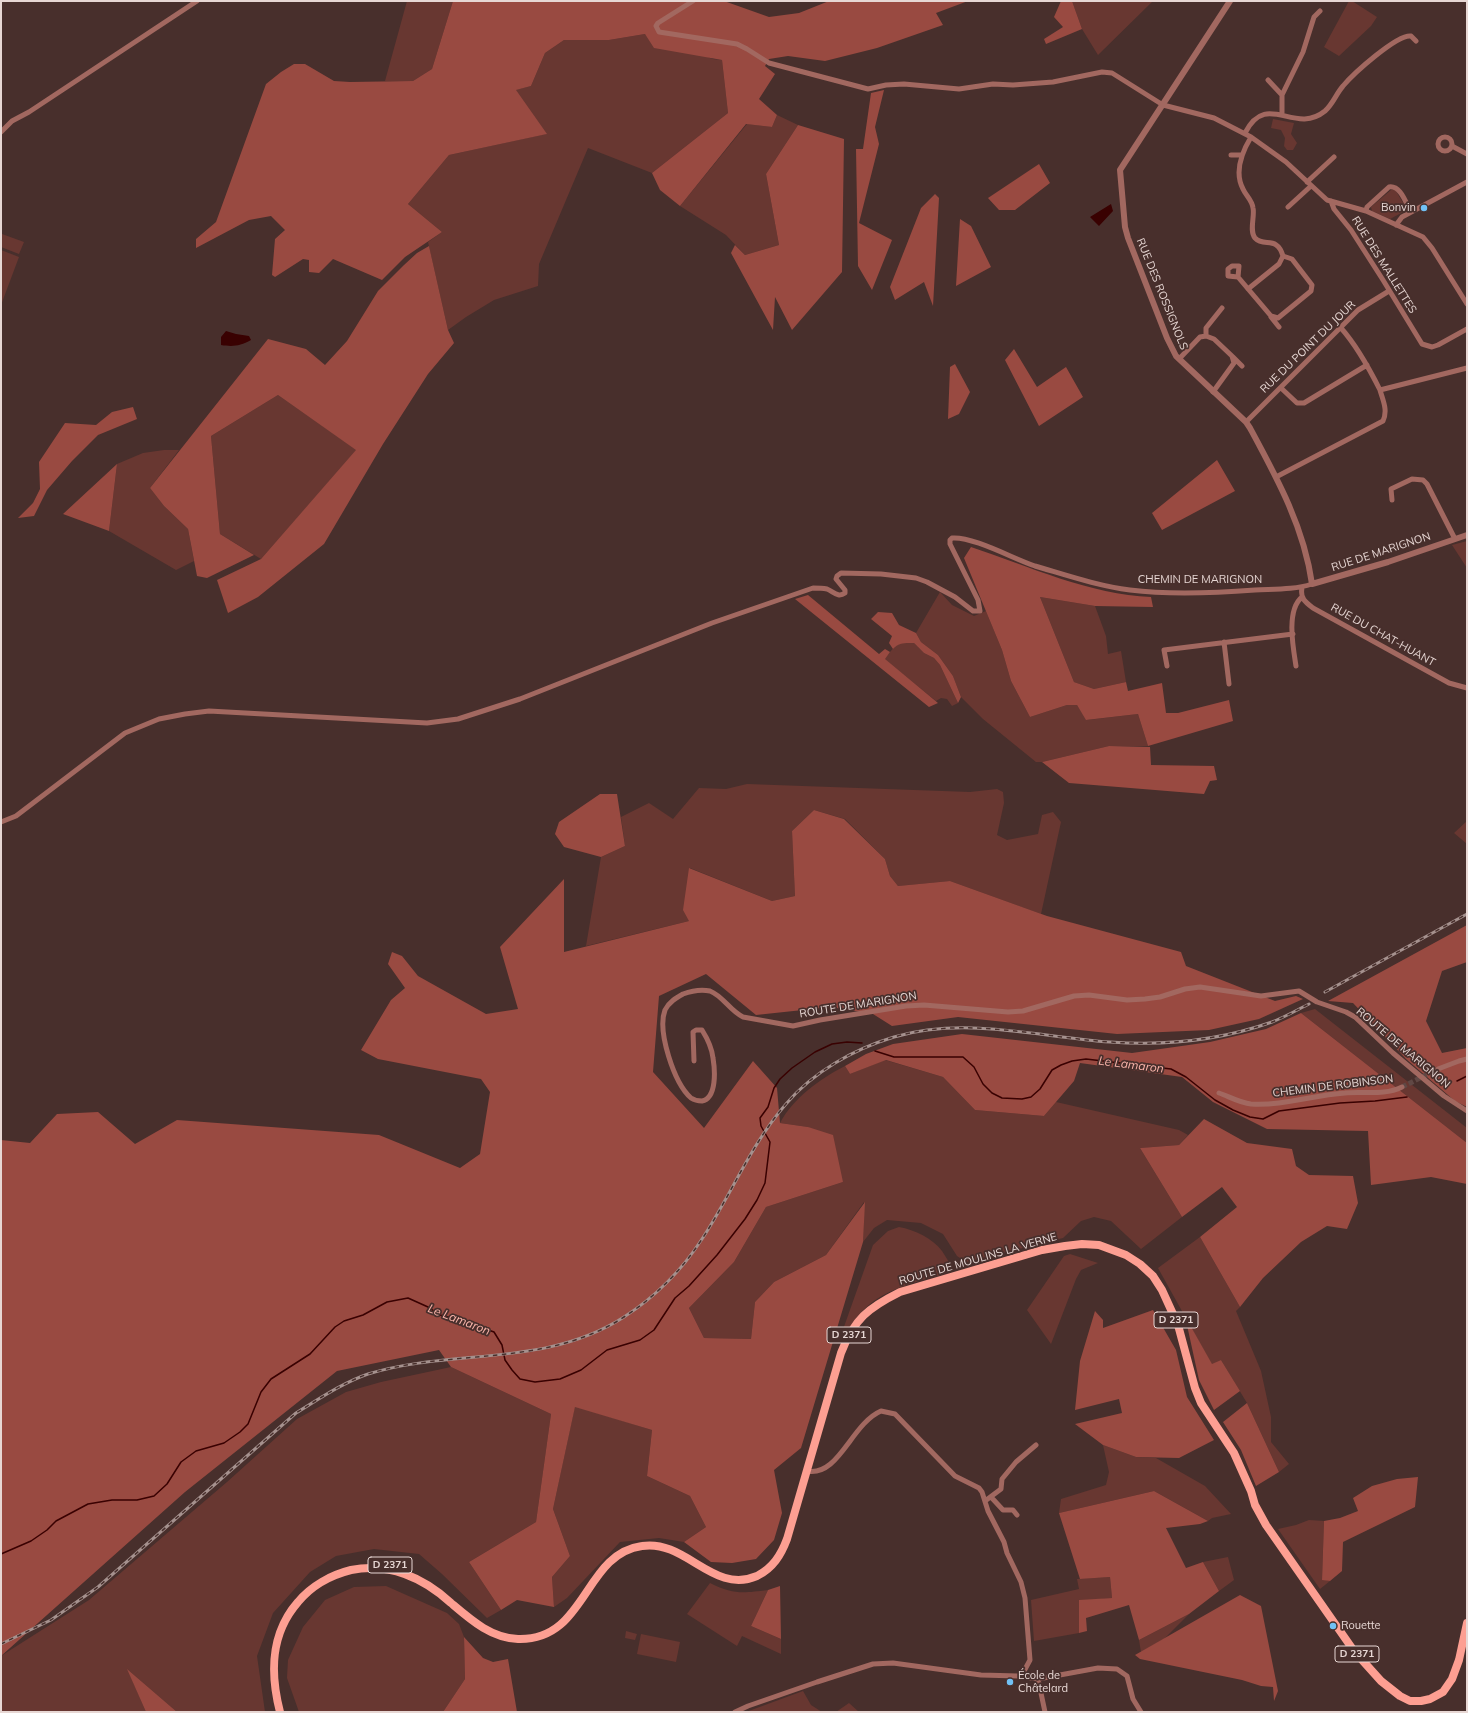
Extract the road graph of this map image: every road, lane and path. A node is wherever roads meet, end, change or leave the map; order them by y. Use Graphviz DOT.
graph roads {
  1 [pos="196,1"];
  2 [pos="693,1"];
  3 [pos="1230,1"];
  4 [pos="1320,11"];
  5 [pos="1416,41"];
  6 [pos="1268,80"];
  7 [pos="1282,95"];
  8 [pos="1163,105"];
  9 [pos="1282,114"];
  10 [pos="1,132"];
  11 [pos="1245,133"];
  12 [pos="1251,137"];
  13 [pos="1452,146"];
  14 [pos="1467,154"];
  15 [pos="1231,155"];
  16 [pos="1242,155"];
  17 [pos="1334,157"];
  18 [pos="1467,182"];
  19 [pos="1309,184"];
  20 [pos="1331,201"];
  21 [pos="1288,207"];
  22 [pos="1366,211"];
  23 [pos="1411,212"];
  24 [pos="1396,225"];
  25 [pos="1283,256"];
  26 [pos="1238,277"];
  27 [pos="1248,289"];
  28 [pos="1389,291"];
  29 [pos="1467,304"];
  30 [pos="1222,308"];
  31 [pos="1271,316"];
  32 [pos="1279,327"];
  33 [pos="1340,328"];
  34 [pos="1467,329"];
  35 [pos="1206,336"];
  36 [pos="1232,356"];
  37 [pos="1178,359"];
  38 [pos="1367,365"];
  39 [pos="1242,366"];
  40 [pos="1467,368"];
  41 [pos="1281,388"];
  42 [pos="1380,390"];
  43 [pos="1213,392"];
  44 [pos="1246,422"];
  45 [pos="1276,478"];
  46 [pos="1392,500"];
  47 [pos="1467,535"];
  48 [pos="1455,538"];
  49 [pos="1312,584"];
  50 [pos="1302,588"];
  51 [pos="1302,597"];
  52 [pos="1293,634"];
  53 [pos="1224,642"];
  54 [pos="1166,666"];
  55 [pos="1296,666"];
  56 [pos="1229,684"];
  57 [pos="1467,688"];
  58 [pos="1,822"];
  59 [pos="1467,1059"];
  60 [pos="694,1062"];
  61 [pos="1438,1069"];
  62 [pos="1402,1087"];
  63 [pos="1219,1093"];
  64 [pos="1467,1111"];
  65 [pos="1036,1445"];
  66 [pos="807,1471"];
  67 [pos="991,1497"];
  68 [pos="985,1501"];
  69 [pos="1017,1515"];
  70 [pos="582,1599"];
  71 [pos="1467,1623"];
  72 [pos="1018,1676"];
  73 [pos="1039,1679"];
  74 [pos="276,1712"];
  75 [pos="280,1712"];
  76 [pos="735,1712"];
  77 [pos="1045,1712"];
  78 [pos="1141,1712"];
  1 -- 10 [label="street"];
  2 -- 8 [label="street, RUE DES MALLETTES"];
  3 -- 8 [label="street, RUE DES ROSSIGNOLS"];
  4 -- 7 [label="street"];
  5 -- 9 [label="street"];
  6 -- 7 [label="street"];
  7 -- 9 [label="street"];
  8 -- 11 [label="street, RUE DES MALLETTES"];
  8 -- 37 [label="street, RUE DES ROSSIGNOLS"];
  9 -- 11 [label="street"];
  11 -- 12 [label="street, RUE DES MALLETTES"];
  12 -- 16 [label="street"];
  12 -- 19 [label="street, RUE DES MALLETTES"];
  13 -- 14 [label="street"];
  15 -- 16 [label="street"];
  16 -- 25 [label="street"];
  17 -- 19 [label="street"];
  18 -- 23 [label="street"];
  19 -- 20 [label="street, RUE DES MALLETTES"];
  19 -- 21 [label="street"];
  20 -- 22 [label="street"];
  20 -- 28 [label="street, RUE DES MALLETTES"];
  22 -- 23 [label="street"];
  22 -- 24 [label="street"];
  23 -- 24 [label="street"];
  24 -- 29 [label="street"];
  25 -- 27 [label="street"];
  25 -- 31 [label="street"];
  26 -- 27 [label="street"];
  27 -- 31 [label="street"];
  28 -- 33 [label="street, RUE DU POINT DU JOUR"];
  28 -- 34 [label="street, RUE DES MALLETTES"];
  30 -- 35 [label="street"];
  31 -- 32 [label="street"];
  33 -- 38 [label="street"];
  33 -- 41 [label="street, RUE DU POINT DU JOUR"];
  35 -- 36 [label="street"];
  35 -- 37 [label="street"];
  36 -- 39 [label="street"];
  36 -- 43 [label="street"];
  37 -- 43 [label="street, RUE DES ROSSIGNOLS"];
  38 -- 41 [label="street"];
  38 -- 42 [label="street"];
  40 -- 42 [label="street"];
  41 -- 44 [label="street, RUE DU POINT DU JOUR"];
  42 -- 45 [label="street"];
  43 -- 44 [label="street, RUE DES ROSSIGNOLS"];
  44 -- 45 [label="street, RUE DES ROSSIGNOLS"];
  45 -- 49 [label="street, RUE DES ROSSIGNOLS"];
  46 -- 48 [label="street"];
  47 -- 48 [label="street, RUE DE MARIGNON"];
  48 -- 49 [label="street, RUE DE MARIGNON"];
  49 -- 50 [label="street, RUE DE MARIGNON"];
  50 -- 51 [label="street"];
  50 -- 58 [label="street, CHEMIN DE MARIGNON"];
  51 -- 52 [label="street"];
  51 -- 57 [label="street, RUE DU CHAT-HUANT"];
  52 -- 53 [label="street"];
  52 -- 55 [label="street"];
  53 -- 54 [label="street"];
  53 -- 56 [label="street"];
  59 -- 61 [label="street"];
  60 -- 64 [label="street, ROUTE DE MARIGNON"];
  62 -- 63 [label="street, CHEMIN DE ROBINSON"];
  65 -- 67 [label="street"];
  66 -- 68 [label="street"];
  66 -- 70 [label="main road, ROUTE DE MOULINS LA VERNE / D 2371"];
  66 -- 71 [label="main road, ROUTE DE MOULINS LA VERNE / D 2371"];
  67 -- 68 [label="street"];
  67 -- 69 [label="street"];
  68 -- 72 [label="street"];
  70 -- 74 [label="main road, D 2371"];
  70 -- 75 [label="main road, D 2371"];
  72 -- 73 [label="street"];
  72 -- 76 [label="street"];
  73 -- 77 [label="street"];
  73 -- 78 [label="street"];
}
